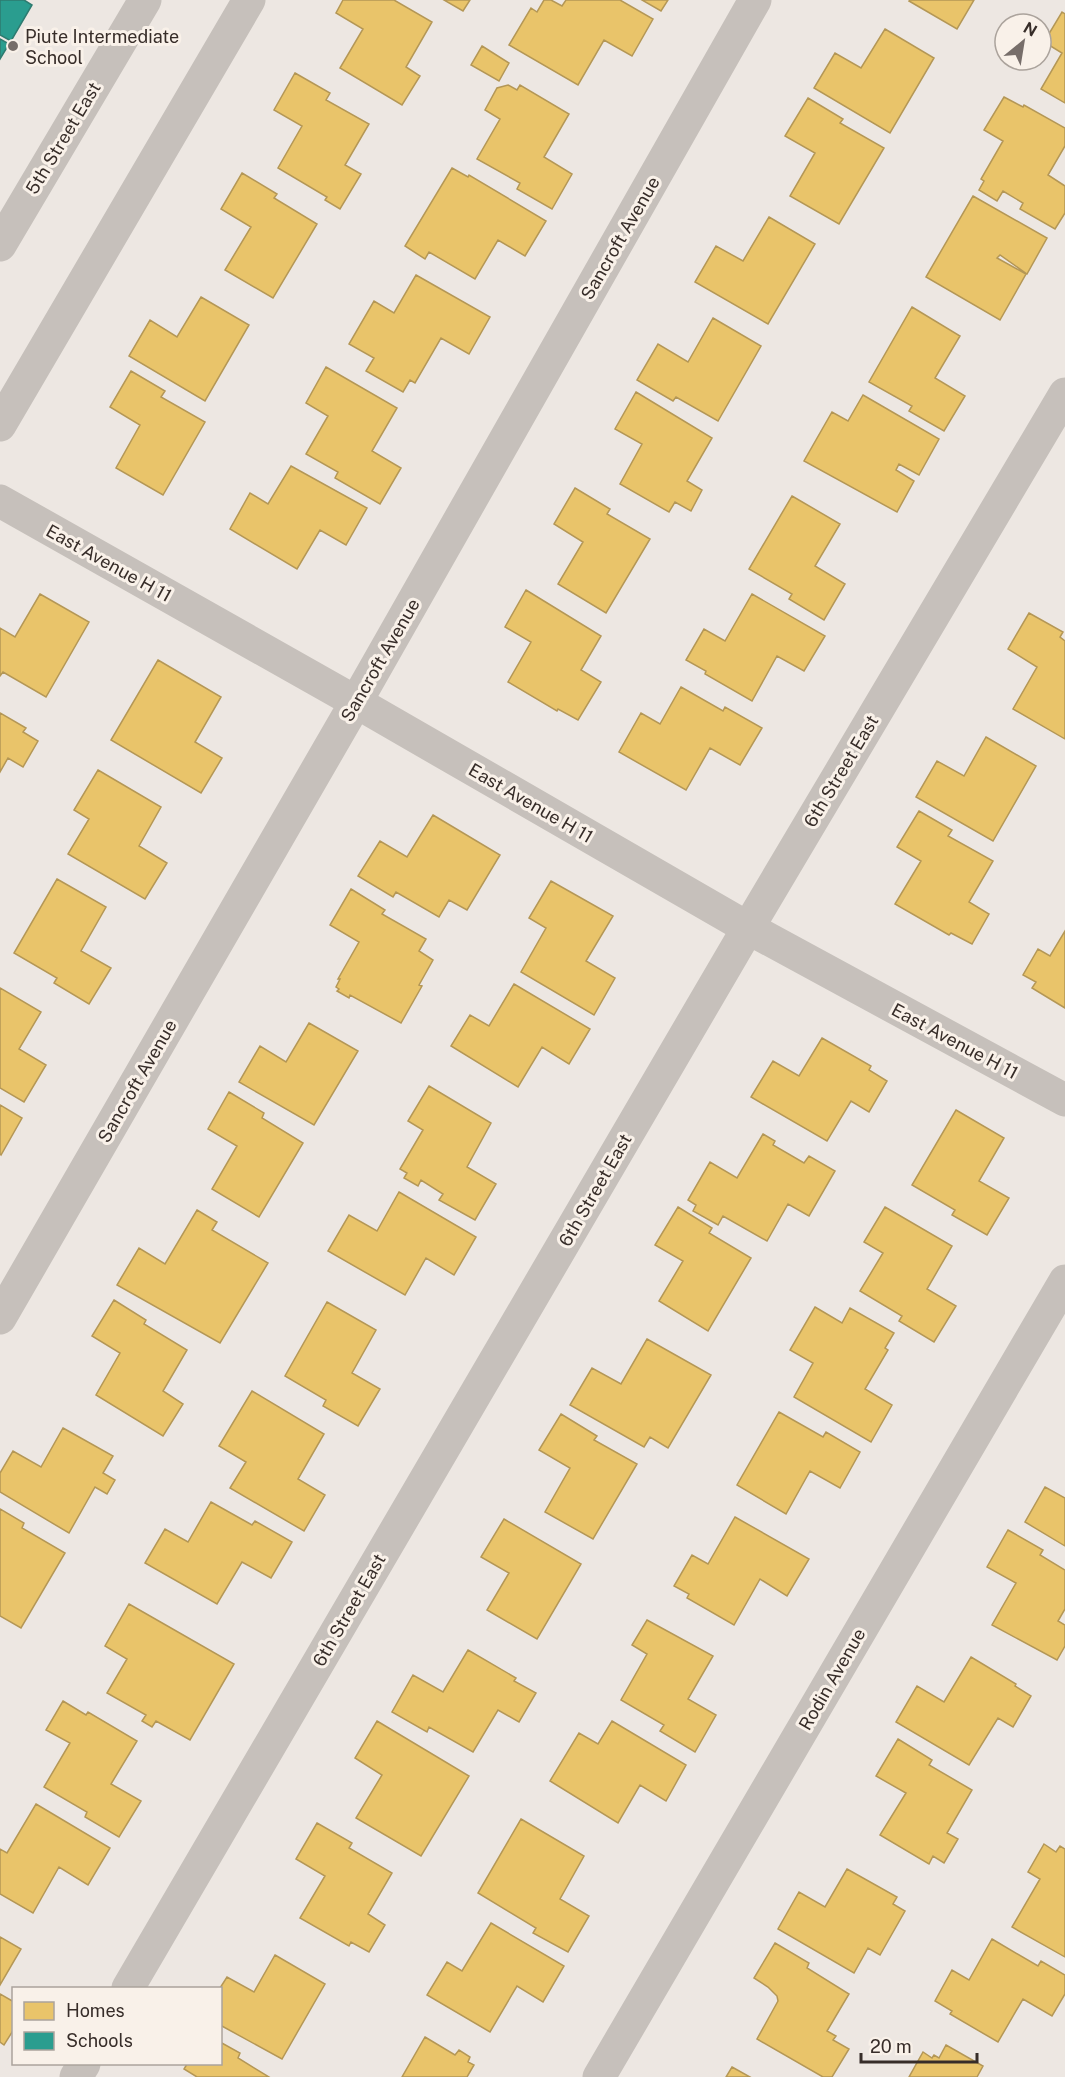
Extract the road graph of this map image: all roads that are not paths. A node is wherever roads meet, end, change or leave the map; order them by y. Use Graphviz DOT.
graph roads {
  1 [pos="145,0"];
  2 [pos="249,0"];
  3 [pos="755,0"];
  4 [pos="0,245"];
  5 [pos="1065,394"];
  6 [pos="0,425"];
  7 [pos="0,501"];
  8 [pos="356,702"];
  9 [pos="748,928"];
  10 [pos="1065,1100"];
  11 [pos="1065,1281"];
  12 [pos="0,1318"];
  13 [pos="129,1987"];
  14 [pos="599,2077"];
  1 -- 4 [label="street, 5th Street East"];
  2 -- 6 [label="street"];
  3 -- 8 [label="street, Sancroft Avenue"];
  5 -- 9 [label="street, 6th Street East"];
  7 -- 8 [label="street, East Avenue H 11"];
  8 -- 9 [label="street, East Avenue H 11"];
  8 -- 12 [label="street, Sancroft Avenue"];
  9 -- 10 [label="street, East Avenue H 11"];
  9 -- 13 [label="street, 6th Street East"];
  11 -- 14 [label="street, Rodin Avenue"];
}
